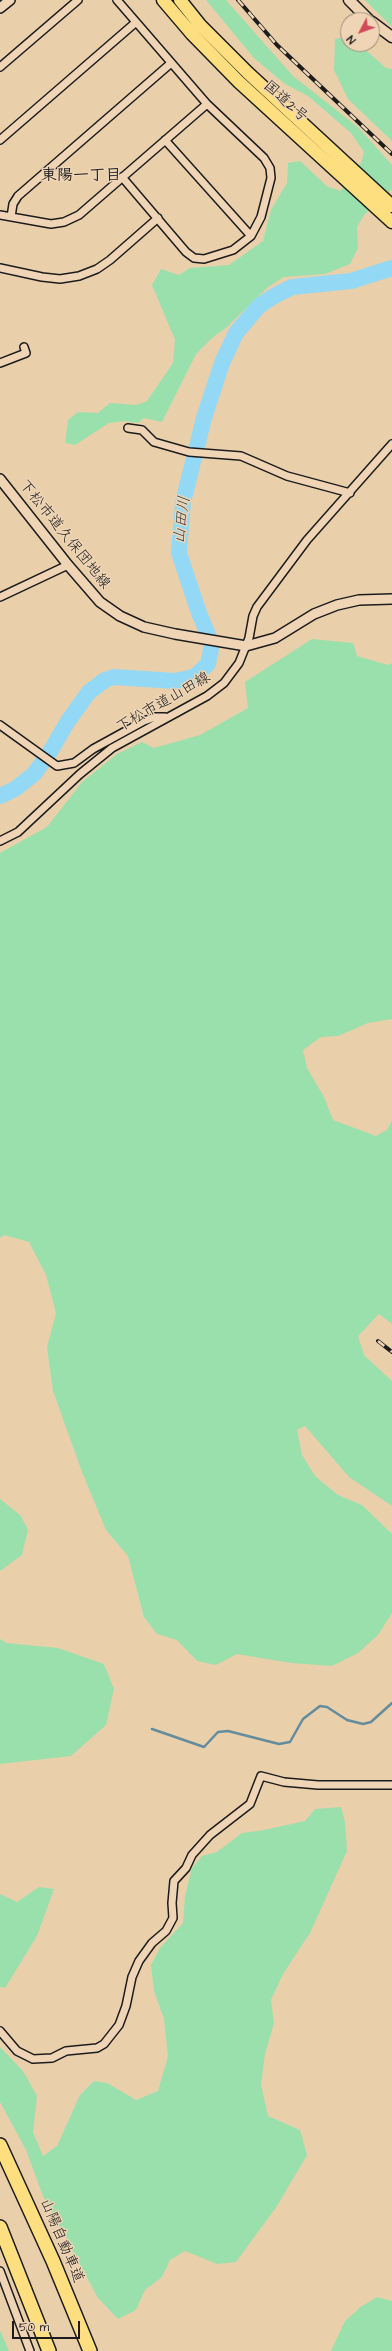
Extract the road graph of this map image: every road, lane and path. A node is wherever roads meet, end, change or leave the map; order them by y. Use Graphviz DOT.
graph roads {
  1 [pos="10,0"];
  2 [pos="78,0"];
  3 [pos="117,0"];
  4 [pos="163,0"];
  5 [pos="180,0"];
  6 [pos="349,0"];
  7 [pos="0,8"];
  8 [pos="361,12"];
  9 [pos="135,23"];
  10 [pos="380,28"];
  11 [pos="392,37"];
  12 [pos="170,64"];
  13 [pos="0,68"];
  14 [pos="207,104"];
  15 [pos="0,140"];
  16 [pos="165,140"];
  17 [pos="344,170"];
  18 [pos="122,177"];
  19 [pos="392,206"];
  20 [pos="0,215"];
  21 [pos="11,217"];
  22 [pos="158,218"];
  23 [pos="392,222"];
  24 [pos="250,236"];
  25 [pos="0,268"];
  26 [pos="24,346"];
  27 [pos="0,363"];
  28 [pos="128,428"];
  29 [pos="392,444"];
  30 [pos="0,478"];
  31 [pos="350,493"];
  32 [pos="68,565"];
  33 [pos="0,597"];
  34 [pos="392,599"];
  35 [pos="246,646"];
  36 [pos="165,718"];
  37 [pos="0,725"];
  38 [pos="0,841"];
  39 [pos="392,1785"];
  40 [pos="0,2032"];
  41 [pos="0,2145"];
  42 [pos="0,2227"];
  43 [pos="0,2271"];
  44 [pos="30,2351"];
  45 [pos="49,2351"];
  46 [pos="90,2351"];
  1 -- 7 [label="street"];
  2 -- 13 [label="street"];
  3 -- 9 [label="street"];
  4 -- 17 [label="highway, 国道2号"];
  5 -- 17 [label="highway, 国道2号"];
  6 -- 8 [label="main road"];
  9 -- 12 [label="street"];
  9 -- 15 [label="street"];
  10 -- 11 [label="main road"];
  12 -- 14 [label="street"];
  12 -- 21 [label="street"];
  14 -- 16 [label="street"];
  14 -- 24 [label="street"];
  16 -- 18 [label="street"];
  16 -- 24 [label="street"];
  17 -- 19 [label="highway, 国道2号"];
  17 -- 23 [label="highway, 国道2号"];
  18 -- 21 [label="street"];
  18 -- 22 [label="street"];
  20 -- 21 [label="street"];
  22 -- 24 [label="street"];
  22 -- 25 [label="street"];
  26 -- 27 [label="street"];
  28 -- 31 [label="street"];
  29 -- 31 [label="street, 下松市道山田線"];
  30 -- 32 [label="street, 下松市道久保団地線"];
  31 -- 35 [label="street, 下松市道山田線"];
  32 -- 33 [label="street"];
  32 -- 35 [label="street, 下松市道久保団地線"];
  34 -- 35 [label="street"];
  35 -- 36 [label="street, 下松市道山田線"];
  36 -- 37 [label="street"];
  36 -- 38 [label="street, 下松市道山田線"];
  39 -- 40 [label="street"];
  41 -- 46 [label="highway, 山陽自動車道"];
  42 -- 45 [label="highway"];
  43 -- 44 [label="street"];
}
